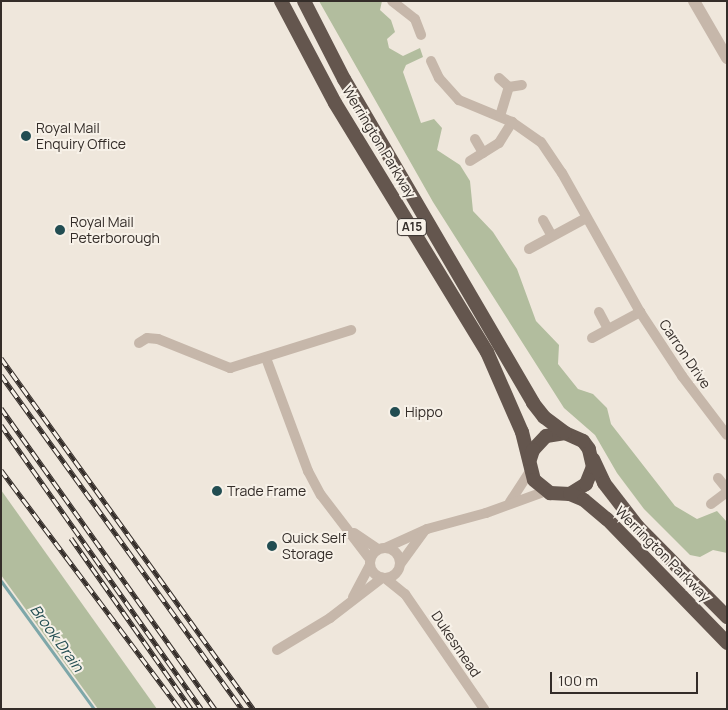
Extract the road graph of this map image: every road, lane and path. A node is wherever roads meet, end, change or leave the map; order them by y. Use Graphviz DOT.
graph roads {
  1 [pos="281,1"];
  2 [pos="304,1"];
  3 [pos="392,1"];
  4 [pos="694,1"];
  5 [pos="421,35"];
  6 [pos="727,58"];
  7 [pos="431,61"];
  8 [pos="500,78"];
  9 [pos="522,85"];
  10 [pos="509,87"];
  11 [pos="500,116"];
  12 [pos="512,122"];
  13 [pos="475,139"];
  14 [pos="483,153"];
  15 [pos="470,161"];
  16 [pos="586,218"];
  17 [pos="543,220"];
  18 [pos="552,236"];
  19 [pos="530,249"];
  20 [pos="598,312"];
  21 [pos="640,312"];
  22 [pos="608,329"];
  23 [pos="351,330"];
  24 [pos="592,338"];
  25 [pos="139,343"];
  26 [pos="266,358"];
  27 [pos="565,433"];
  28 [pos="727,435"];
  29 [pos="592,458"];
  30 [pos="530,465"];
  31 [pos="718,478"];
  32 [pos="546,490"];
  33 [pos="727,490"];
  34 [pos="570,494"];
  35 [pos="508,504"];
  36 [pos="711,504"];
  37 [pos="426,529"];
  38 [pos="353,533"];
  39 [pos="382,549"];
  40 [pos="370,562"];
  41 [pos="400,566"];
  42 [pos="384,578"];
  43 [pos="405,594"];
  44 [pos="353,598"];
  45 [pos="727,617"];
  46 [pos="727,643"];
  47 [pos="277,650"];
  48 [pos="484,709"];
  1 -- 30 [label="highway, Werrington Parkway / A15"];
  2 -- 27 [label="highway, Werrington Parkway / A15"];
  3 -- 5 [label="street"];
  4 -- 6 [label="street"];
  7 -- 11 [label="street, Carron Drive"];
  8 -- 10 [label="street"];
  9 -- 10 [label="street"];
  10 -- 11 [label="street"];
  11 -- 12 [label="street, Carron Drive"];
  12 -- 14 [label="street"];
  12 -- 16 [label="street, Carron Drive"];
  13 -- 14 [label="street"];
  14 -- 15 [label="street"];
  16 -- 18 [label="street"];
  16 -- 21 [label="street, Carron Drive"];
  17 -- 18 [label="street"];
  18 -- 19 [label="street"];
  20 -- 22 [label="street"];
  21 -- 22 [label="street"];
  21 -- 28 [label="street, Carron Drive"];
  22 -- 24 [label="street"];
  23 -- 26 [label="street"];
  25 -- 26 [label="street"];
  26 -- 38 [label="street"];
  27 -- 29 [label="highway, A15"];
  27 -- 30 [label="highway"];
  29 -- 34 [label="highway"];
  29 -- 45 [label="highway, Werrington Parkway / A15"];
  30 -- 32 [label="highway, A15"];
  30 -- 35 [label="street"];
  31 -- 33 [label="street"];
  32 -- 34 [label="highway"];
  32 -- 35 [label="street"];
  33 -- 36 [label="street"];
  34 -- 46 [label="highway, Werrington Parkway"];
  35 -- 37 [label="street"];
  37 -- 39 [label="street"];
  37 -- 41 [label="street"];
  38 -- 39 [label="street"];
  38 -- 40 [label="street"];
  39 -- 40 [label="street"];
  39 -- 41 [label="street"];
  40 -- 42 [label="street"];
  40 -- 44 [label="street"];
  41 -- 42 [label="street"];
  41 -- 43 [label="street, Dukesmead"];
  42 -- 43 [label="street, Dukesmead"];
  42 -- 44 [label="street"];
  43 -- 48 [label="street, Dukesmead"];
  44 -- 47 [label="street"];
}
